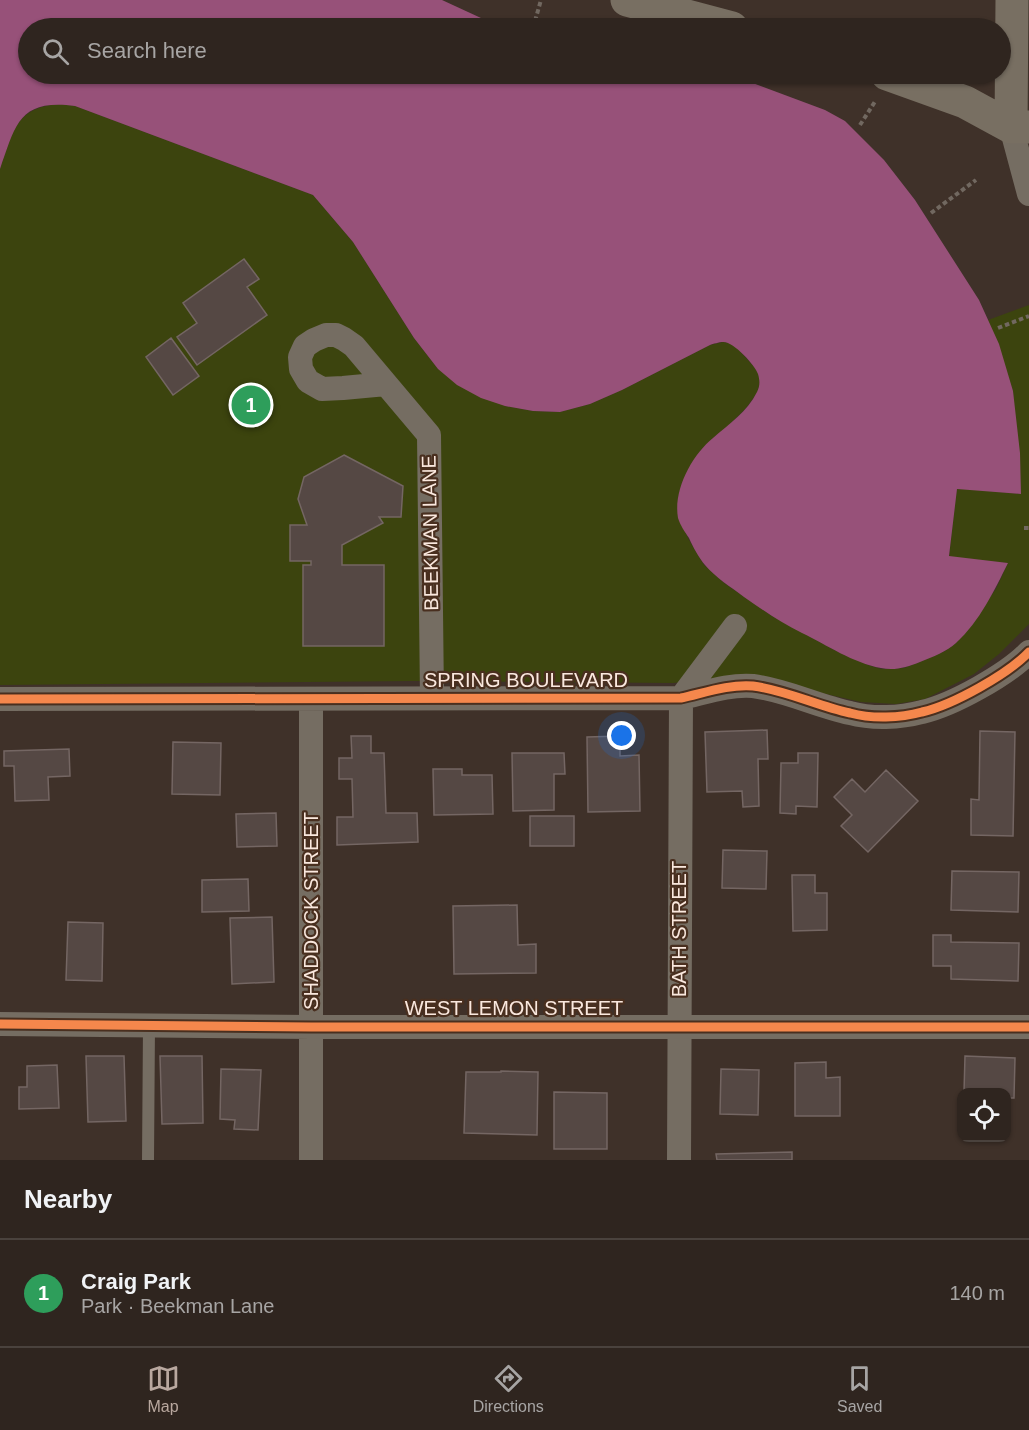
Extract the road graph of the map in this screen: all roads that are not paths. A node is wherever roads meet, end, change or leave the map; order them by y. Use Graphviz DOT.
graph roads {
  1 [pos="627,0"];
  2 [pos="1012,0"];
  3 [pos="694,18"];
  4 [pos="883,85"];
  5 [pos="1020,127"];
  6 [pos="1029,194"];
  7 [pos="386,384"];
  8 [pos="735,626"];
  9 [pos="1029,652"];
  10 [pos="432,698"];
  11 [pos="681,698"];
  12 [pos="0,699"];
  13 [pos="311,699"];
  14 [pos="0,1024"];
  15 [pos="148,1025"];
  16 [pos="679,1026"];
  17 [pos="311,1027"];
  18 [pos="1029,1027"];
  19 [pos="148,1160"];
  20 [pos="311,1160"];
  21 [pos="679,1160"];
  1 -- 3 [label="street"];
  2 -- 5 [label="street"];
  4 -- 5 [label="street"];
  5 -- 6 [label="street"];
  7 -- 10 [label="street, BEEKMAN LANE"];
  8 -- 11 [label="street"];
  9 -- 11 [label="street, SPRING BOULEVARD"];
  10 -- 11 [label="street, SPRING BOULEVARD"];
  10 -- 13 [label="street, SPRING BOULEVARD"];
  11 -- 16 [label="street, BATH STREET"];
  12 -- 13 [label="street, SPRING BOULEVARD"];
  13 -- 17 [label="street, SHADDOCK STREET"];
  14 -- 15 [label="street, WEST LEMON STREET"];
  15 -- 17 [label="street, WEST LEMON STREET"];
  15 -- 19 [label="lane"];
  16 -- 17 [label="street, WEST LEMON STREET"];
  16 -- 18 [label="street, WEST LEMON STREET"];
  16 -- 21 [label="street, BATH STREET"];
  17 -- 20 [label="street, SHADDOCK STREET"];
}
